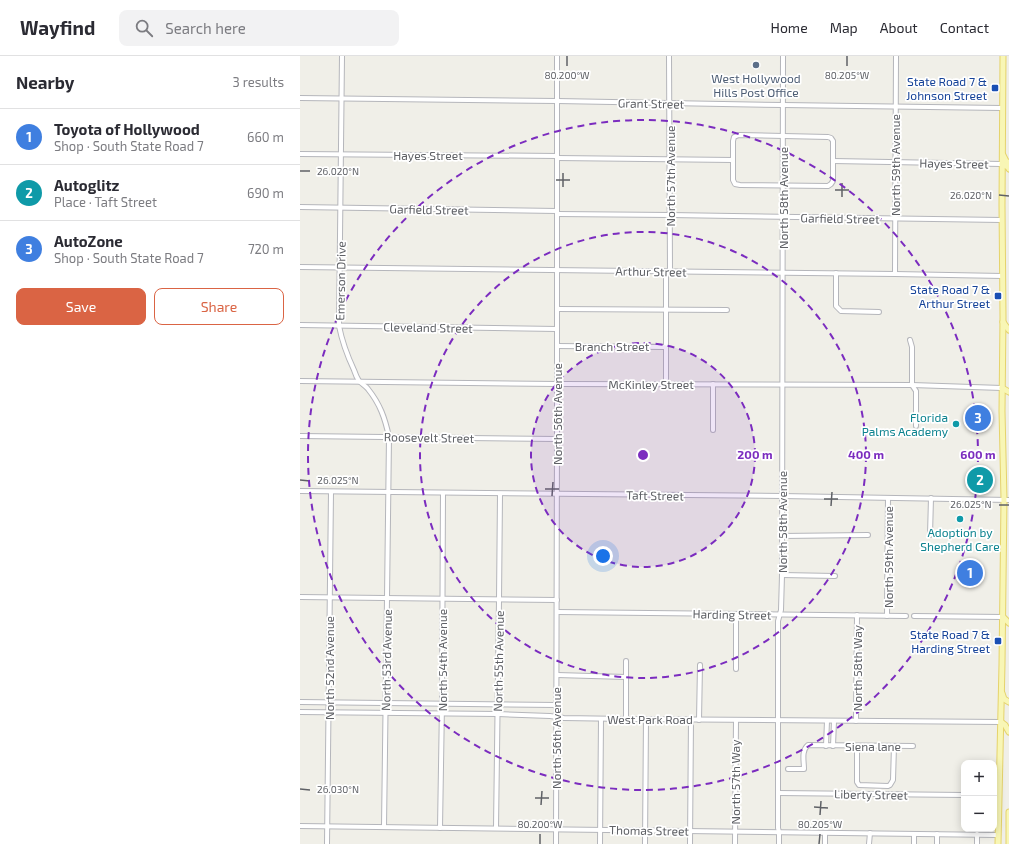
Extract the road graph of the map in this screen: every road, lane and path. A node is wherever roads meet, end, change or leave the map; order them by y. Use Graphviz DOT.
graph roads {
  1 [pos="342,56"];
  2 [pos="556,56"];
  3 [pos="669,56"];
  4 [pos="783,56"];
  5 [pos="896,56"];
  6 [pos="1003,56"];
  7 [pos="300,98"];
  8 [pos="342,99"];
  9 [pos="557,101"];
  10 [pos="669,103"];
  11 [pos="783,105"];
  12 [pos="895,106"];
  13 [pos="1002,108"];
  14 [pos="783,136"];
  15 [pos="300,154"];
  16 [pos="341,154"];
  17 [pos="1002,154"];
  18 [pos="557,157"];
  19 [pos="670,159"];
  20 [pos="733,160"];
  21 [pos="833,161"];
  22 [pos="896,162"];
  23 [pos="1009,163"];
  24 [pos="1002,164"];
  25 [pos="1009,169"];
  26 [pos="782,186"];
  27 [pos="300,207"];
  28 [pos="341,208"];
  29 [pos="557,213"];
  30 [pos="670,215"];
  31 [pos="783,217"];
  32 [pos="896,218"];
  33 [pos="1002,220"];
  34 [pos="300,267"];
  35 [pos="340,267"];
  36 [pos="557,270"];
  37 [pos="668,271"];
  38 [pos="782,272"];
  39 [pos="836,273"];
  40 [pos="896,274"];
  41 [pos="1003,276"];
  42 [pos="557,309"];
  43 [pos="666,310"];
  44 [pos="727,310"];
  45 [pos="879,312"];
  46 [pos="1003,321"];
  47 [pos="300,325"];
  48 [pos="339,326"];
  49 [pos="557,329"];
  50 [pos="1009,330"];
  51 [pos="910,340"];
  52 [pos="557,346"];
  53 [pos="666,347"];
  54 [pos="300,380"];
  55 [pos="359,381"];
  56 [pos="557,384"];
  57 [pos="666,384"];
  58 [pos="713,384"];
  59 [pos="782,385"];
  60 [pos="912,386"];
  61 [pos="1002,388"];
  62 [pos="1009,392"];
  63 [pos="916,426"];
  64 [pos="713,430"];
  65 [pos="300,436"];
  66 [pos="389,437"];
  67 [pos="557,439"];
  68 [pos="300,491"];
  69 [pos="331,492"];
  70 [pos="388,492"];
  71 [pos="443,493"];
  72 [pos="500,494"];
  73 [pos="557,494"];
  74 [pos="782,496"];
  75 [pos="888,498"];
  76 [pos="931,498"];
  77 [pos="1006,500"];
  78 [pos="868,535"];
  79 [pos="930,535"];
  80 [pos="782,536"];
  81 [pos="782,575"];
  82 [pos="835,576"];
  83 [pos="300,597"];
  84 [pos="330,597"];
  85 [pos="387,598"];
  86 [pos="443,598"];
  87 [pos="1003,598"];
  88 [pos="499,600"];
  89 [pos="557,600"];
  90 [pos="1008,604"];
  91 [pos="557,612"];
  92 [pos="736,614"];
  93 [pos="780,614"];
  94 [pos="857,615"];
  95 [pos="887,616"];
  96 [pos="906,616"];
  97 [pos="914,616"];
  98 [pos="1003,617"];
  99 [pos="1009,623"];
  100 [pos="626,661"];
  101 [pos="700,665"];
  102 [pos="736,669"];
  103 [pos="557,675"];
  104 [pos="626,677"];
  105 [pos="1001,692"];
  106 [pos="300,702"];
  107 [pos="329,702"];
  108 [pos="1009,702"];
  109 [pos="385,703"];
  110 [pos="442,704"];
  111 [pos="498,704"];
  112 [pos="557,705"];
  113 [pos="300,712"];
  114 [pos="329,713"];
  115 [pos="385,713"];
  116 [pos="442,714"];
  117 [pos="498,714"];
  118 [pos="557,717"];
  119 [pos="601,719"];
  120 [pos="626,719"];
  121 [pos="646,719"];
  122 [pos="691,720"];
  123 [pos="700,720"];
  124 [pos="736,720"];
  125 [pos="778,720"];
  126 [pos="827,721"];
  127 [pos="834,721"];
  128 [pos="856,721"];
  129 [pos="1001,722"];
  130 [pos="1009,732"];
  131 [pos="826,746"];
  132 [pos="834,746"];
  133 [pos="857,746"];
  134 [pos="894,746"];
  135 [pos="913,746"];
  136 [pos="788,769"];
  137 [pos="778,793"];
  138 [pos="961,795"];
  139 [pos="997,796"];
  140 [pos="1009,812"];
  141 [pos="300,826"];
  142 [pos="328,826"];
  143 [pos="384,827"];
  144 [pos="440,828"];
  145 [pos="496,828"];
  146 [pos="556,829"];
  147 [pos="600,830"];
  148 [pos="645,830"];
  149 [pos="690,831"];
  150 [pos="735,831"];
  151 [pos="779,832"];
  152 [pos="825,832"];
  153 [pos="870,833"];
  154 [pos="914,834"];
  155 [pos="937,834"];
  156 [pos="977,834"];
  157 [pos="998,836"];
  158 [pos="327,844"];
  159 [pos="556,844"];
  160 [pos="600,844"];
  161 [pos="645,844"];
  162 [pos="690,844"];
  163 [pos="735,844"];
  164 [pos="779,844"];
  165 [pos="825,844"];
  166 [pos="869,844"];
  167 [pos="914,844"];
  168 [pos="937,844"];
  169 [pos="977,844"];
  170 [pos="998,844"];
  171 [pos="1007,844"];
  1 -- 8 [label="street, Emerson Drive"];
  2 -- 9 [label="street, North 56th Avenue"];
  3 -- 10 [label="street, North 57th Avenue"];
  4 -- 11 [label="street, North 58th Avenue"];
  5 -- 12 [label="street, North 59th Avenue"];
  6 -- 13 [label="main road"];
  7 -- 8 [label="street, Grant Street"];
  8 -- 9 [label="street, Grant Street"];
  8 -- 16 [label="street, Emerson Drive"];
  9 -- 10 [label="street, Grant Street"];
  9 -- 18 [label="street, North 56th Avenue"];
  10 -- 11 [label="street, Grant Street"];
  10 -- 19 [label="street, North 57th Avenue"];
  11 -- 12 [label="street, Grant Street"];
  11 -- 14 [label="street, North 58th Avenue"];
  12 -- 13 [label="street, Grant Street"];
  12 -- 22 [label="street, North 59th Avenue"];
  13 -- 17 [label="main road"];
  14 -- 20 [label="street"];
  14 -- 21 [label="street"];
  14 -- 26 [label="street, North 58th Avenue"];
  15 -- 16 [label="street, Hayes Street"];
  16 -- 18 [label="street, Hayes Street"];
  16 -- 28 [label="street, Emerson Drive"];
  17 -- 23 [label="main road"];
  17 -- 24 [label="main road"];
  18 -- 19 [label="street, Hayes Street"];
  18 -- 29 [label="street, North 56th Avenue"];
  19 -- 20 [label="street, Hayes Street"];
  19 -- 30 [label="street, North 57th Avenue"];
  20 -- 26 [label="street"];
  21 -- 22 [label="street, Hayes Street"];
  21 -- 26 [label="street"];
  22 -- 24 [label="street, Hayes Street"];
  22 -- 32 [label="street, North 59th Avenue"];
  24 -- 25 [label="main road"];
  24 -- 33 [label="main road"];
  26 -- 31 [label="street, North 58th Avenue"];
  27 -- 28 [label="street, Garfield Street"];
  28 -- 29 [label="street, Garfield Street"];
  28 -- 35 [label="street, Emerson Drive"];
  29 -- 30 [label="street, Garfield Street"];
  29 -- 36 [label="street, North 56th Avenue"];
  30 -- 31 [label="street, Garfield Street"];
  30 -- 37 [label="street, North 57th Avenue"];
  31 -- 32 [label="street, Garfield Street"];
  31 -- 38 [label="street, North 58th Avenue"];
  32 -- 33 [label="street, Garfield Street"];
  32 -- 40 [label="street, North 59th Avenue"];
  33 -- 41 [label="main road"];
  34 -- 35 [label="street, Arthur Street"];
  35 -- 36 [label="street, Arthur Street"];
  35 -- 48 [label="street, Emerson Drive"];
  36 -- 37 [label="street, Arthur Street"];
  36 -- 42 [label="street, North 56th Avenue"];
  37 -- 38 [label="street, Arthur Street"];
  37 -- 43 [label="street, North 57th Avenue"];
  38 -- 39 [label="street, Arthur Street"];
  38 -- 59 [label="street, North 58th Avenue"];
  39 -- 40 [label="street, Arthur Street"];
  39 -- 45 [label="street"];
  40 -- 41 [label="street, Arthur Street"];
  41 -- 46 [label="main road"];
  42 -- 43 [label="street"];
  42 -- 49 [label="street, North 56th Avenue"];
  43 -- 44 [label="street"];
  43 -- 53 [label="street, North 57th Avenue"];
  46 -- 50 [label="main road"];
  46 -- 61 [label="main road"];
  47 -- 48 [label="street, Cleveland Street"];
  48 -- 49 [label="street, Cleveland Street"];
  48 -- 55 [label="street, Emerson Drive"];
  49 -- 52 [label="street, North 56th Avenue"];
  51 -- 60 [label="street"];
  52 -- 53 [label="street, Branch Street"];
  52 -- 56 [label="street, North 56th Avenue"];
  53 -- 57 [label="street, North 57th Avenue"];
  54 -- 55 [label="street, McKinley Street"];
  55 -- 56 [label="street, McKinley Street"];
  55 -- 66 [label="street, Emerson Drive"];
  56 -- 57 [label="street, McKinley Street"];
  56 -- 67 [label="street, North 56th Avenue"];
  57 -- 58 [label="street, McKinley Street"];
  58 -- 59 [label="street, McKinley Street"];
  58 -- 64 [label="street"];
  59 -- 60 [label="street, McKinley Street"];
  59 -- 74 [label="street, North 58th Avenue"];
  60 -- 61 [label="street, McKinley Street"];
  60 -- 63 [label="street"];
  61 -- 62 [label="main road"];
  61 -- 77 [label="main road"];
  65 -- 66 [label="street, Roosevelt Street"];
  66 -- 67 [label="street, Roosevelt Street"];
  66 -- 70 [label="street, Emerson Drive"];
  67 -- 73 [label="street, North 56th Avenue"];
  68 -- 69 [label="street, Taft Street"];
  69 -- 70 [label="street, Taft Street"];
  69 -- 84 [label="street, North 52nd Avenue"];
  70 -- 71 [label="street, Taft Street"];
  70 -- 85 [label="street, North 53rd Avenue"];
  71 -- 72 [label="street, Taft Street"];
  71 -- 86 [label="street, North 54th Avenue"];
  72 -- 73 [label="street, Taft Street"];
  72 -- 88 [label="street, North 55th Avenue"];
  73 -- 74 [label="street, Taft Street"];
  73 -- 89 [label="street, North 56th Avenue"];
  74 -- 75 [label="street, Taft Street"];
  74 -- 80 [label="street, North 58th Avenue"];
  75 -- 76 [label="street, Taft Street"];
  75 -- 95 [label="street, North 59th Avenue"];
  76 -- 77 [label="street, Taft Street"];
  76 -- 79 [label="street"];
  77 -- 87 [label="main road"];
  78 -- 80 [label="street"];
  80 -- 81 [label="street, North 58th Avenue"];
  81 -- 82 [label="street"];
  81 -- 93 [label="street, North 58th Avenue"];
  83 -- 84 [label="street"];
  84 -- 85 [label="street"];
  84 -- 107 [label="street, North 52nd Avenue"];
  85 -- 86 [label="street"];
  85 -- 109 [label="street, North 53rd Avenue"];
  86 -- 88 [label="street"];
  86 -- 110 [label="street, North 54th Avenue"];
  87 -- 90 [label="main road"];
  87 -- 98 [label="main road"];
  88 -- 89 [label="street"];
  88 -- 111 [label="street, North 55th Avenue"];
  89 -- 91 [label="street, North 56th Avenue"];
  91 -- 92 [label="street, Harding Street"];
  91 -- 103 [label="street, North 56th Avenue"];
  92 -- 93 [label="street, Harding Street"];
  92 -- 102 [label="street"];
  93 -- 94 [label="street, Harding Street"];
  93 -- 125 [label="street, North 58th Avenue"];
  94 -- 95 [label="street, Harding Street"];
  94 -- 128 [label="street, North 58th Way"];
  95 -- 96 [label="street, Harding Street"];
  97 -- 98 [label="street"];
  98 -- 99 [label="main road"];
  98 -- 105 [label="main road"];
  100 -- 104 [label="street"];
  101 -- 123 [label="street"];
  103 -- 104 [label="street"];
  103 -- 112 [label="street, North 56th Avenue"];
  104 -- 120 [label="street"];
  105 -- 108 [label="main road"];
  105 -- 129 [label="main road"];
  106 -- 107 [label="street"];
  107 -- 109 [label="street"];
  107 -- 114 [label="street, North 52nd Avenue"];
  109 -- 110 [label="street"];
  109 -- 115 [label="street, North 53rd Avenue"];
  110 -- 111 [label="street"];
  110 -- 116 [label="street, North 54th Avenue"];
  111 -- 112 [label="street"];
  111 -- 117 [label="street, North 55th Avenue"];
  112 -- 118 [label="street, North 56th Avenue"];
  113 -- 114 [label="street, West Park Road"];
  114 -- 115 [label="street, West Park Road"];
  114 -- 142 [label="street, North 52nd Avenue"];
  115 -- 116 [label="street, West Park Road"];
  115 -- 143 [label="street, North 53rd Avenue"];
  116 -- 117 [label="street, West Park Road"];
  116 -- 144 [label="street, North 54th Avenue"];
  117 -- 118 [label="street, West Park Road"];
  117 -- 145 [label="street, North 55th Avenue"];
  118 -- 119 [label="street, West Park Road"];
  118 -- 146 [label="street, North 56th Avenue"];
  119 -- 120 [label="street, West Park Road"];
  119 -- 147 [label="street"];
  120 -- 121 [label="street, West Park Road"];
  121 -- 122 [label="street, West Park Road"];
  121 -- 148 [label="street"];
  122 -- 123 [label="street, West Park Road"];
  122 -- 149 [label="street"];
  123 -- 124 [label="street, West Park Road"];
  124 -- 125 [label="street, West Park Road"];
  124 -- 150 [label="street, North 57th Way"];
  125 -- 126 [label="street, West Park Road"];
  125 -- 137 [label="street, North 58th Avenue"];
  126 -- 127 [label="street, West Park Road"];
  126 -- 131 [label="street"];
  127 -- 128 [label="street, West Park Road"];
  127 -- 132 [label="street, Siena lane"];
  128 -- 129 [label="street, West Park Road"];
  129 -- 130 [label="main road"];
  129 -- 139 [label="main road"];
  131 -- 132 [label="street, Siena lane"];
  131 -- 136 [label="street, Siena lane"];
  132 -- 133 [label="street, Siena lane"];
  133 -- 134 [label="street, Siena lane"];
  133 -- 134 [label="street"];
  134 -- 135 [label="street, Siena lane"];
  137 -- 138 [label="street, Liberty Street"];
  137 -- 151 [label="street, North 58th Avenue"];
  139 -- 157 [label="main road"];
  140 -- 171 [label="main road"];
  141 -- 142 [label="street, Thomas Street"];
  142 -- 143 [label="street, Thomas Street"];
  142 -- 158 [label="street, North 52nd Avenue"];
  143 -- 144 [label="street, Thomas Street"];
  144 -- 145 [label="street, Thomas Street"];
  145 -- 146 [label="street, Thomas Street"];
  146 -- 147 [label="street, Thomas Street"];
  146 -- 159 [label="street, North 56th Avenue"];
  147 -- 148 [label="street, Thomas Street"];
  147 -- 160 [label="street"];
  148 -- 149 [label="street, Thomas Street"];
  148 -- 161 [label="street"];
  149 -- 150 [label="street, Thomas Street"];
  149 -- 162 [label="street"];
  150 -- 151 [label="street, Thomas Street"];
  150 -- 163 [label="street, North 57th Way"];
  151 -- 152 [label="street, Thomas Street"];
  151 -- 164 [label="street, North 58th Avenue"];
  152 -- 153 [label="street, Thomas Street"];
  152 -- 165 [label="street"];
  153 -- 154 [label="street, Thomas Street"];
  153 -- 166 [label="street"];
  154 -- 155 [label="street, Thomas Street"];
  154 -- 167 [label="street"];
  155 -- 156 [label="street, Thomas Street"];
  155 -- 168 [label="street"];
  156 -- 157 [label="street, Thomas Street"];
  156 -- 169 [label="street"];
  157 -- 170 [label="main road"];
  157 -- 171 [label="main road"];
}
